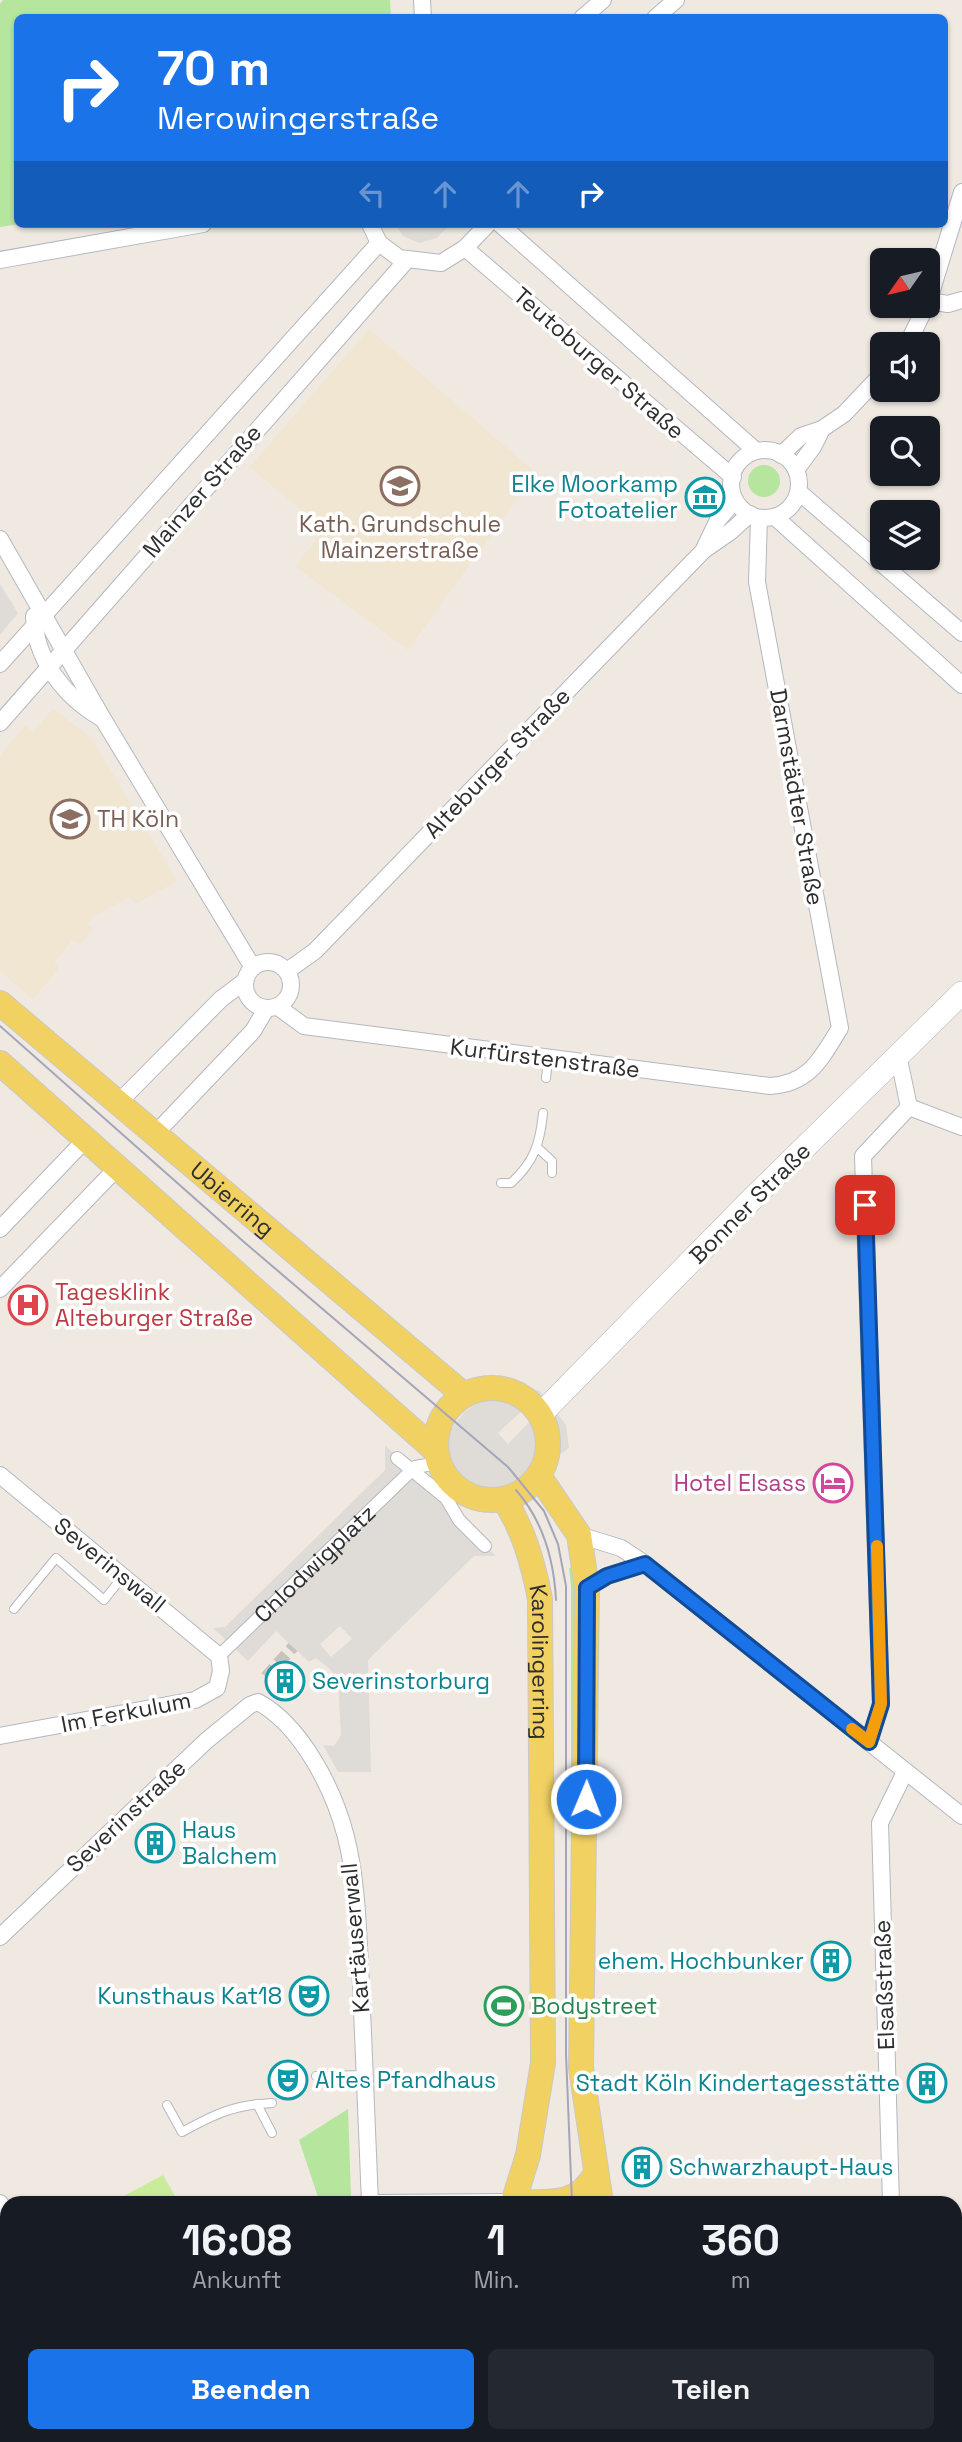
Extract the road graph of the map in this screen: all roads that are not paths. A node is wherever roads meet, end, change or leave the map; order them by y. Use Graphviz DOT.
graph roads {
  1 [pos="603,0"];
  2 [pos="676,0"];
  3 [pos="587,14"];
  4 [pos="660,14"];
  5 [pos="955,197"];
  6 [pos="948,224"];
  7 [pos="180,228"];
  8 [pos="372,228"];
  9 [pos="484,228"];
  10 [pos="505,228"];
  11 [pos="947,228"];
  12 [pos="379,243"];
  13 [pos="465,248"];
  14 [pos="940,254"];
  15 [pos="0,260"];
  16 [pos="406,261"];
  17 [pos="962,300"];
  18 [pos="940,304"];
  19 [pos="870,387"];
  20 [pos="821,429"];
  21 [pos="755,450"];
  22 [pos="781,454"];
  23 [pos="796,470"];
  24 [pos="733,477"];
  25 [pos="799,492"];
  26 [pos="735,500"];
  27 [pos="761,516"];
  28 [pos="0,539"];
  29 [pos="704,550"];
  30 [pos="38,619"];
  31 [pos="962,633"];
  32 [pos="63,649"];
  33 [pos="0,664"];
  34 [pos="49,666"];
  35 [pos="962,685"];
  36 [pos="103,719"];
  37 [pos="0,723"];
  38 [pos="253,966"];
  39 [pos="287,971"];
  40 [pos="245,981"];
  41 [pos="962,993"];
  42 [pos="0,1003"];
  43 [pos="272,1008"];
  44 [pos="898,1055"];
  45 [pos="548,1060"];
  46 [pos="0,1063"];
  47 [pos="813,1068"];
  48 [pos="546,1078"];
  49 [pos="119,1102"];
  50 [pos="909,1107"];
  51 [pos="543,1113"];
  52 [pos="962,1127"];
  53 [pos="155,1134"];
  54 [pos="87,1138"];
  55 [pos="540,1150"];
  56 [pos="118,1167"];
  57 [pos="552,1173"];
  58 [pos="501,1183"];
  59 [pos="0,1229"];
  60 [pos="0,1289"];
  61 [pos="464,1395"];
  62 [pos="540,1415"];
  63 [pos="437,1457"];
  64 [pos="397,1458"];
  65 [pos="411,1471"];
  66 [pos="0,1475"];
  67 [pos="539,1476"];
  68 [pos="446,1498"];
  69 [pos="504,1499"];
  70 [pos="435,1508"];
  71 [pos="579,1535"];
  72 [pos="485,1546"];
  73 [pos="645,1564"];
  74 [pos="124,1576"];
  75 [pos="587,1588"];
  76 [pos="14,1609"];
  77 [pos="219,1656"];
  78 [pos="258,1702"];
  79 [pos="0,1736"];
  80 [pos="869,1742"];
  81 [pos="905,1772"];
  82 [pos="962,1816"];
  83 [pos="0,1937"];
  84 [pos="365,2075"];
  85 [pos="316,2076"];
  86 [pos="272,2103"];
  87 [pos="257,2104"];
  88 [pos="167,2105"];
  89 [pos="272,2133"];
  90 [pos="596,2173"];
  91 [pos="372,2196"];
  92 [pos="515,2196"];
  93 [pos="576,2196"];
  94 [pos="600,2196"];
  95 [pos="891,2196"];
  1 -- 3 [label="street"];
  2 -- 4 [label="street"];
  5 -- 6 [label="street"];
  7 -- 15 [label="street"];
  8 -- 12 [label="street"];
  9 -- 13 [label="street"];
  10 -- 21 [label="street, Teutoburger Straße"];
  11 -- 14 [label="street"];
  12 -- 16 [label="street"];
  12 -- 30 [label="street, Mainzer Straße"];
  13 -- 16 [label="street"];
  13 -- 24 [label="street, Teutoburger Straße"];
  16 -- 32 [label="street, Mainzer Straße"];
  17 -- 18 [label="street"];
  19 -- 20 [label="street"];
  20 -- 22 [label="street"];
  20 -- 23 [label="street"];
  21 -- 22 [label="street"];
  21 -- 24 [label="street"];
  22 -- 23 [label="street"];
  23 -- 25 [label="street"];
  24 -- 26 [label="street"];
  25 -- 27 [label="street, Alteburger Straße"];
  25 -- 31 [label="street"];
  26 -- 27 [label="street"];
  26 -- 29 [label="street, Alteburger Straße"];
  27 -- 29 [label="street, Alteburger Straße"];
  27 -- 35 [label="street"];
  27 -- 47 [label="street, Darmstädter Straße"];
  28 -- 30 [label="street"];
  29 -- 39 [label="street, Alteburger Straße"];
  30 -- 32 [label="street"];
  30 -- 33 [label="street, Mainzer Straße"];
  30 -- 34 [label="street"];
  32 -- 34 [label="street, Mainzer Straße"];
  32 -- 36 [label="street"];
  34 -- 36 [label="street"];
  34 -- 37 [label="street, Mainzer Straße"];
  36 -- 38 [label="street"];
  38 -- 39 [label="street"];
  38 -- 40 [label="street"];
  39 -- 43 [label="street"];
  40 -- 43 [label="street"];
  40 -- 49 [label="street"];
  41 -- 44 [label="main road, Bonner Straße"];
  42 -- 49 [label="main road, Ubierring"];
  43 -- 45 [label="street, Kurfürstenstraße"];
  43 -- 53 [label="street"];
  44 -- 50 [label="street"];
  44 -- 62 [label="main road, Bonner Straße"];
  45 -- 47 [label="street, Kurfürstenstraße"];
  45 -- 48 [label="lane"];
  46 -- 54 [label="main road"];
  49 -- 53 [label="main road, Ubierring"];
  50 -- 52 [label="street"];
  50 -- 80 [label="street"];
  51 -- 58 [label="lane"];
  53 -- 61 [label="main road, Ubierring"];
  54 -- 56 [label="main road"];
  54 -- 59 [label="street"];
  55 -- 57 [label="lane"];
  56 -- 60 [label="street"];
  56 -- 63 [label="main road"];
  61 -- 62 [label="main road"];
  61 -- 63 [label="main road"];
  62 -- 67 [label="main road"];
  63 -- 65 [label="street, Chlodwigplatz"];
  63 -- 69 [label="main road"];
  64 -- 65 [label="street"];
  65 -- 68 [label="street"];
  65 -- 77 [label="street, Chlodwigplatz"];
  66 -- 74 [label="street, Severinswall"];
  67 -- 69 [label="main road"];
  67 -- 71 [label="main road, Karolingerring"];
  68 -- 70 [label="street"];
  68 -- 72 [label="street"];
  69 -- 92 [label="main road, Karolingerring"];
  71 -- 73 [label="street"];
  71 -- 75 [label="main road, Karolingerring"];
  73 -- 75 [label="street"];
  73 -- 80 [label="street"];
  74 -- 76 [label="lane"];
  74 -- 77 [label="street, Severinswall"];
  75 -- 90 [label="main road, Karolingerring"];
  77 -- 79 [label="street, Im Ferkulum"];
  78 -- 83 [label="street, Severinstraße"];
  78 -- 84 [label="street, Kartäuserwall"];
  80 -- 81 [label="street"];
  81 -- 82 [label="street"];
  81 -- 95 [label="street, Elsaßstraße"];
  84 -- 85 [label="lane"];
  84 -- 91 [label="street, Kartäuserwall"];
  86 -- 87 [label="lane"];
  87 -- 88 [label="lane"];
  87 -- 89 [label="lane"];
  90 -- 93 [label="main road"];
  90 -- 94 [label="main road, Karolingerring"];
}
